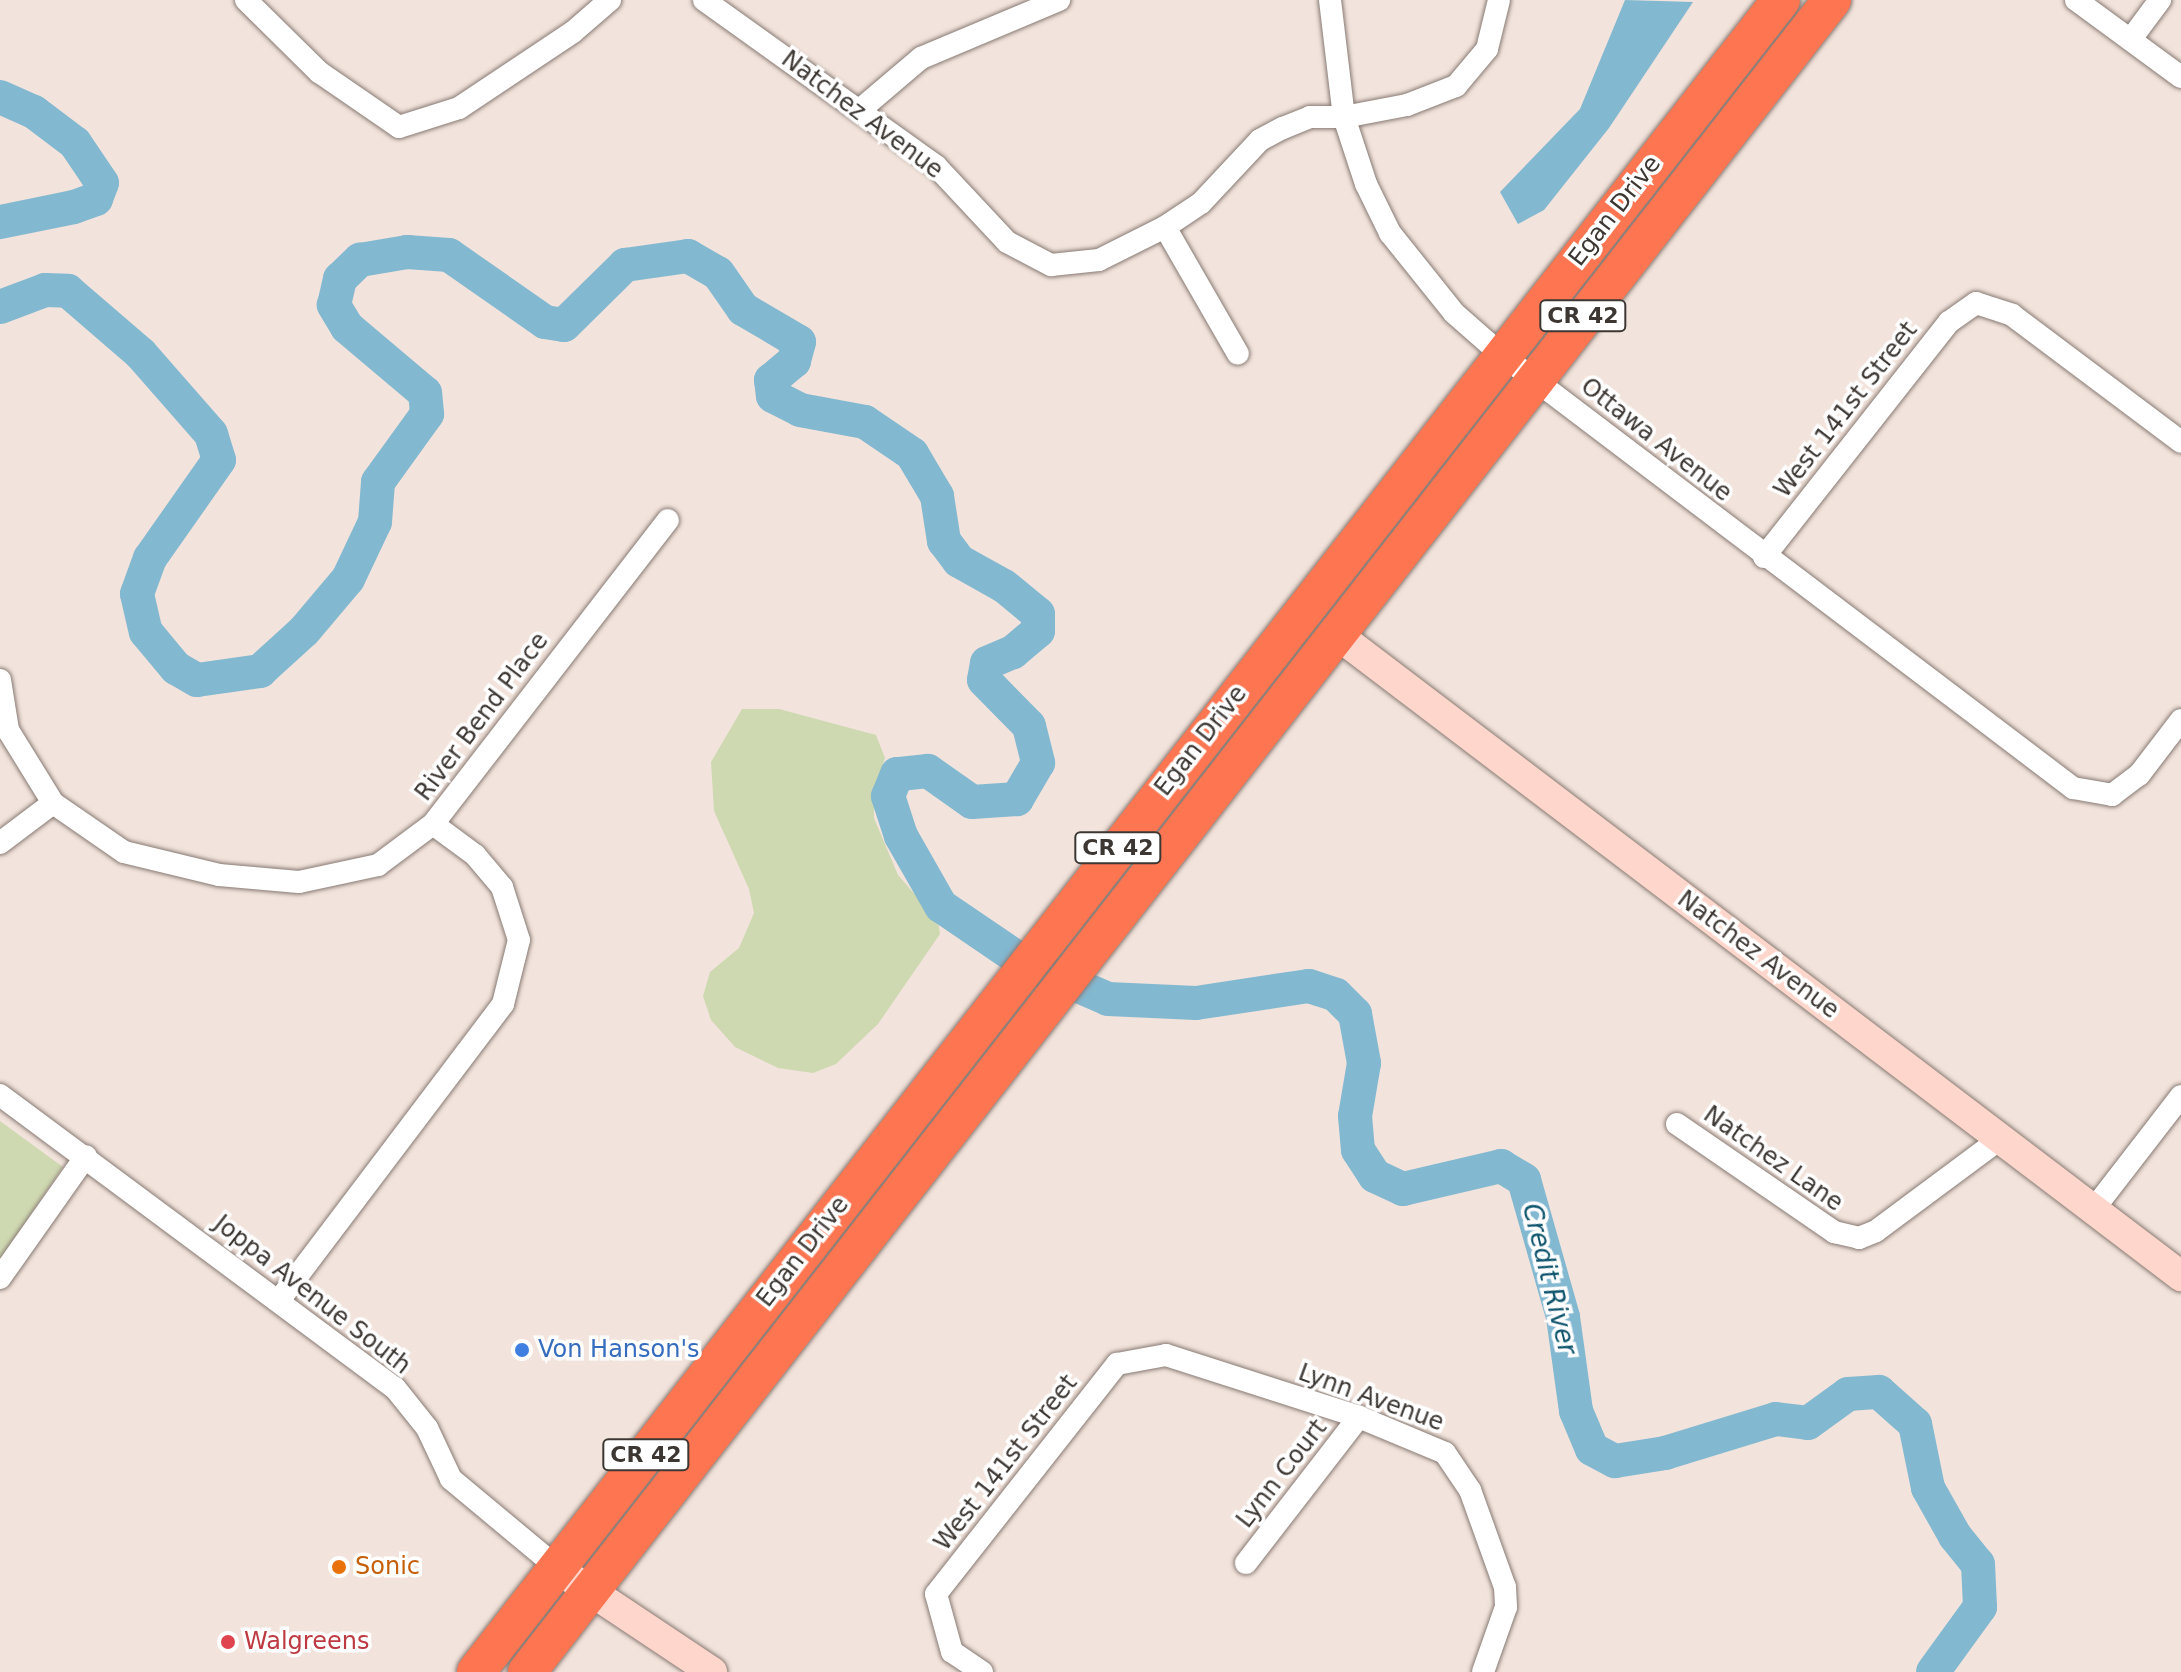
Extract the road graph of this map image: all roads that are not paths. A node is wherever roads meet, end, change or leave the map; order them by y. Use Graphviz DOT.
graph roads {
  1 [pos="246,0"];
  2 [pos="610,0"];
  3 [pos="704,0"];
  4 [pos="1059,0"];
  5 [pos="1330,0"];
  6 [pos="1499,0"];
  7 [pos="1781,0"];
  8 [pos="1832,0"];
  9 [pos="2076,0"];
  10 [pos="2160,0"];
  11 [pos="2131,39"];
  12 [pos="2181,77"];
  13 [pos="861,109"];
  14 [pos="1344,117"];
  15 [pos="1165,227"];
  16 [pos="1238,354"];
  17 [pos="1502,355"];
  18 [pos="1534,379"];
  19 [pos="2181,442"];
  20 [pos="668,520"];
  21 [pos="1764,557"];
  22 [pos="1335,633"];
  23 [pos="0,680"];
  24 [pos="2181,720"];
  25 [pos="53,803"];
  26 [pos="433,824"];
  27 [pos="0,843"];
  28 [pos="0,1095"];
  29 [pos="2181,1096"];
  30 [pos="1677,1124"];
  31 [pos="2000,1139"];
  32 [pos="86,1156"];
  33 [pos="2093,1210"];
  34 [pos="2181,1276"];
  35 [pos="0,1278"];
  36 [pos="280,1299"];
  37 [pos="1117,1364"];
  38 [pos="1359,1417"];
  39 [pos="1246,1563"];
  40 [pos="558,1568"];
  41 [pos="589,1590"];
  42 [pos="476,1672"];
  43 [pos="527,1672"];
  44 [pos="712,1672"];
  45 [pos="982,1672"];
  46 [pos="1483,1672"];
  1 -- 2 [label="street"];
  3 -- 13 [label="street, Natchez Avenue"];
  4 -- 13 [label="street"];
  5 -- 14 [label="street, Ottawa Avenue"];
  6 -- 14 [label="street"];
  7 -- 17 [label="highway, Egan Drive / CR 42"];
  8 -- 18 [label="highway, Egan Drive / CR 42"];
  9 -- 11 [label="street"];
  10 -- 11 [label="street"];
  11 -- 12 [label="street"];
  13 -- 15 [label="street, Natchez Avenue"];
  14 -- 15 [label="street"];
  14 -- 17 [label="street, Ottawa Avenue"];
  15 -- 16 [label="street"];
  17 -- 18 [label="street, Ottawa Avenue"];
  17 -- 40 [label="highway, Egan Drive / CR 42"];
  18 -- 21 [label="street, Ottawa Avenue"];
  18 -- 22 [label="highway, Egan Drive / CR 42"];
  19 -- 21 [label="street, West 141st Street"];
  20 -- 26 [label="street, River Bend Place"];
  21 -- 24 [label="street, Ottawa Avenue"];
  22 -- 31 [label="street, Natchez Avenue"];
  22 -- 41 [label="highway, Egan Drive / CR 42"];
  23 -- 25 [label="street"];
  25 -- 26 [label="street"];
  25 -- 27 [label="street"];
  26 -- 36 [label="street, River Bend Place"];
  28 -- 32 [label="street, Joppa Avenue South"];
  29 -- 33 [label="street"];
  30 -- 31 [label="street, Natchez Lane"];
  31 -- 33 [label="street, Natchez Avenue"];
  32 -- 35 [label="street"];
  32 -- 36 [label="street, Joppa Avenue South"];
  33 -- 34 [label="street, Natchez Avenue"];
  36 -- 40 [label="street, Joppa Avenue South"];
  37 -- 38 [label="street, Lynn Avenue"];
  37 -- 45 [label="street, West 141st Street"];
  38 -- 39 [label="street, Lynn Court"];
  38 -- 46 [label="street, Lynn Avenue"];
  40 -- 41 [label="street"];
  40 -- 42 [label="highway, Egan Drive / CR 42"];
  41 -- 43 [label="highway, Egan Drive / CR 42"];
  41 -- 44 [label="street"];
}
